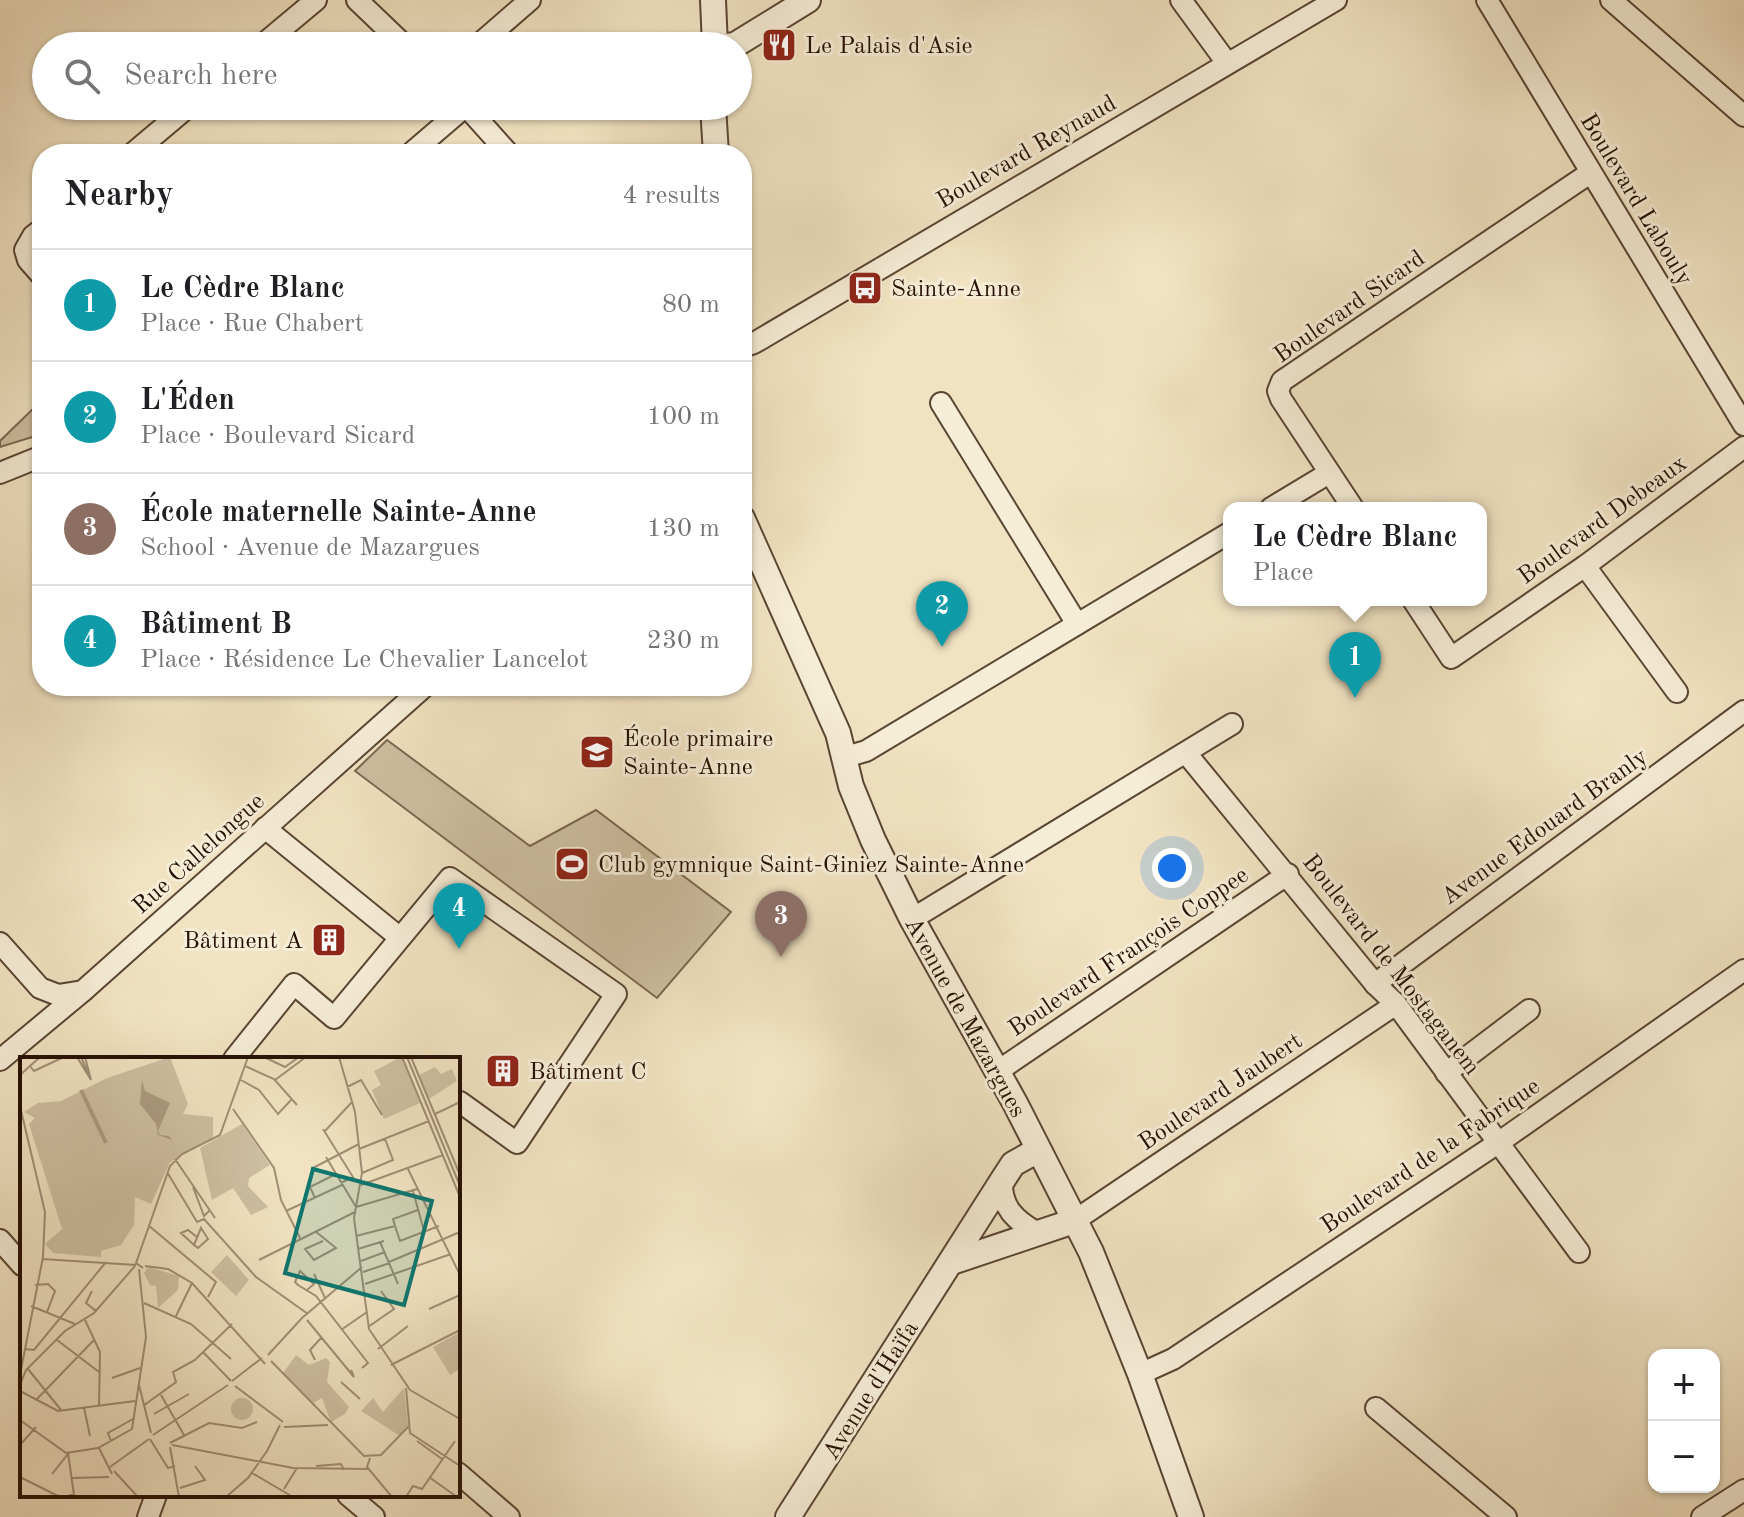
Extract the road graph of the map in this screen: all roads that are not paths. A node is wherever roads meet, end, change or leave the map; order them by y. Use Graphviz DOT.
graph roads {
  1 [pos="316,0"];
  2 [pos="357,0"];
  3 [pos="530,0"];
  4 [pos="713,0"];
  5 [pos="808,0"];
  6 [pos="1181,0"];
  7 [pos="1336,0"];
  8 [pos="1487,0"];
  9 [pos="1611,0"];
  10 [pos="278,32"];
  11 [pos="390,32"];
  12 [pos="493,32"];
  13 [pos="714,32"];
  14 [pos="752,35"];
  15 [pos="1227,63"];
  16 [pos="1744,116"];
  17 [pos="172,120"];
  18 [pos="450,120"];
  19 [pos="479,120"];
  20 [pos="714,120"];
  21 [pos="144,144"];
  22 [pos="422,144"];
  23 [pos="500,144"];
  24 [pos="715,144"];
  25 [pos="1590,173"];
  26 [pos="32,238"];
  27 [pos="32,265"];
  28 [pos="752,344"];
  29 [pos="941,403"];
  30 [pos="1744,425"];
  31 [pos="1744,447"];
  32 [pos="32,460"];
  33 [pos="0,473"];
  34 [pos="1329,473"];
  35 [pos="1281,502"];
  36 [pos="1349,502"];
  37 [pos="1223,537"];
  38 [pos="752,539"];
  39 [pos="1585,566"];
  40 [pos="1417,606"];
  41 [pos="1077,624"];
  42 [pos="1677,692"];
  43 [pos="414,696"];
  44 [pos="1744,711"];
  45 [pos="1232,724"];
  46 [pos="1186,753"];
  47 [pos="845,757"];
  48 [pos="265,828"];
  49 [pos="1288,874"];
  50 [pos="912,919"];
  51 [pos="399,937"];
  52 [pos="0,943"];
  53 [pos="1744,970"];
  54 [pos="1375,984"];
  55 [pos="83,991"];
  56 [pos="1396,1004"];
  57 [pos="1529,1010"];
  58 [pos="236,1057"];
  59 [pos="0,1060"];
  60 [pos="998,1071"];
  61 [pos="1446,1073"];
  62 [pos="460,1102"];
  63 [pos="1498,1143"];
  64 [pos="1038,1150"];
  65 [pos="1002,1181"];
  66 [pos="1074,1221"];
  67 [pos="1036,1232"];
  68 [pos="0,1240"];
  69 [pos="1579,1252"];
  70 [pos="952,1262"];
  71 [pos="20,1263"];
  72 [pos="1140,1374"];
  73 [pos="1376,1408"];
  74 [pos="460,1475"];
  75 [pos="1744,1490"];
  76 [pos="155,1497"];
  77 [pos="350,1497"];
  78 [pos="148,1517"];
  79 [pos="374,1517"];
  80 [pos="509,1517"];
  81 [pos="788,1517"];
  82 [pos="1191,1517"];
  83 [pos="1506,1517"];
  84 [pos="1702,1517"];
  1 -- 10 [label="street"];
  2 -- 11 [label="street"];
  3 -- 12 [label="street"];
  4 -- 13 [label="street"];
  5 -- 14 [label="street"];
  6 -- 15 [label="street"];
  7 -- 15 [label="street, Boulevard Reynaud"];
  8 -- 25 [label="street, Boulevard Labouly"];
  9 -- 16 [label="street"];
  15 -- 28 [label="street, Boulevard Reynaud"];
  17 -- 21 [label="street"];
  18 -- 22 [label="street"];
  19 -- 23 [label="street"];
  20 -- 24 [label="street"];
  25 -- 30 [label="street, Boulevard Labouly"];
  25 -- 34 [label="street, Boulevard Sicard"];
  26 -- 27 [label="street"];
  29 -- 41 [label="street"];
  31 -- 39 [label="street, Boulevard Debeaux"];
  32 -- 33 [label="street"];
  34 -- 35 [label="street"];
  34 -- 36 [label="street"];
  37 -- 41 [label="street"];
  38 -- 47 [label="street, Avenue de Mazargues"];
  39 -- 40 [label="street, Boulevard Debeaux"];
  39 -- 42 [label="street"];
  41 -- 47 [label="street"];
  43 -- 48 [label="street, Rue Callelongue"];
  44 -- 54 [label="street, Avenue Edouard Branly"];
  45 -- 46 [label="street"];
  46 -- 49 [label="street, Boulevard de Mostaganem"];
  46 -- 50 [label="street"];
  47 -- 50 [label="street, Avenue de Mazargues"];
  48 -- 51 [label="street"];
  48 -- 55 [label="street, Rue Callelongue"];
  49 -- 54 [label="street, Boulevard de Mostaganem"];
  49 -- 60 [label="street, Boulevard François Coppee"];
  50 -- 60 [label="street, Avenue de Mazargues"];
  51 -- 58 [label="street"];
  51 -- 62 [label="street"];
  52 -- 55 [label="street"];
  53 -- 63 [label="street, Boulevard de la Fabrique"];
  54 -- 56 [label="street, Boulevard de Mostaganem"];
  55 -- 59 [label="street, Rue Callelongue"];
  56 -- 61 [label="street, Boulevard de Mostaganem"];
  56 -- 66 [label="street, Boulevard Jaubert"];
  57 -- 61 [label="street"];
  60 -- 64 [label="street, Avenue de Mazargues"];
  61 -- 63 [label="street, Boulevard de Mostaganem"];
  63 -- 69 [label="street, Boulevard de Mostaganem"];
  63 -- 72 [label="street, Boulevard de la Fabrique"];
  64 -- 65 [label="street, Avenue d'Haïfa"];
  64 -- 66 [label="street, Avenue de Mazargues"];
  65 -- 67 [label="street"];
  65 -- 70 [label="street, Avenue d'Haïfa"];
  66 -- 67 [label="street"];
  66 -- 72 [label="street, Avenue de Mazargues"];
  67 -- 70 [label="street"];
  68 -- 71 [label="street"];
  70 -- 81 [label="street, Avenue d'Haïfa"];
  72 -- 82 [label="street, Avenue de Mazargues"];
  73 -- 83 [label="street"];
  74 -- 80 [label="street"];
  75 -- 84 [label="street"];
  76 -- 78 [label="street"];
  77 -- 79 [label="street"];
}
